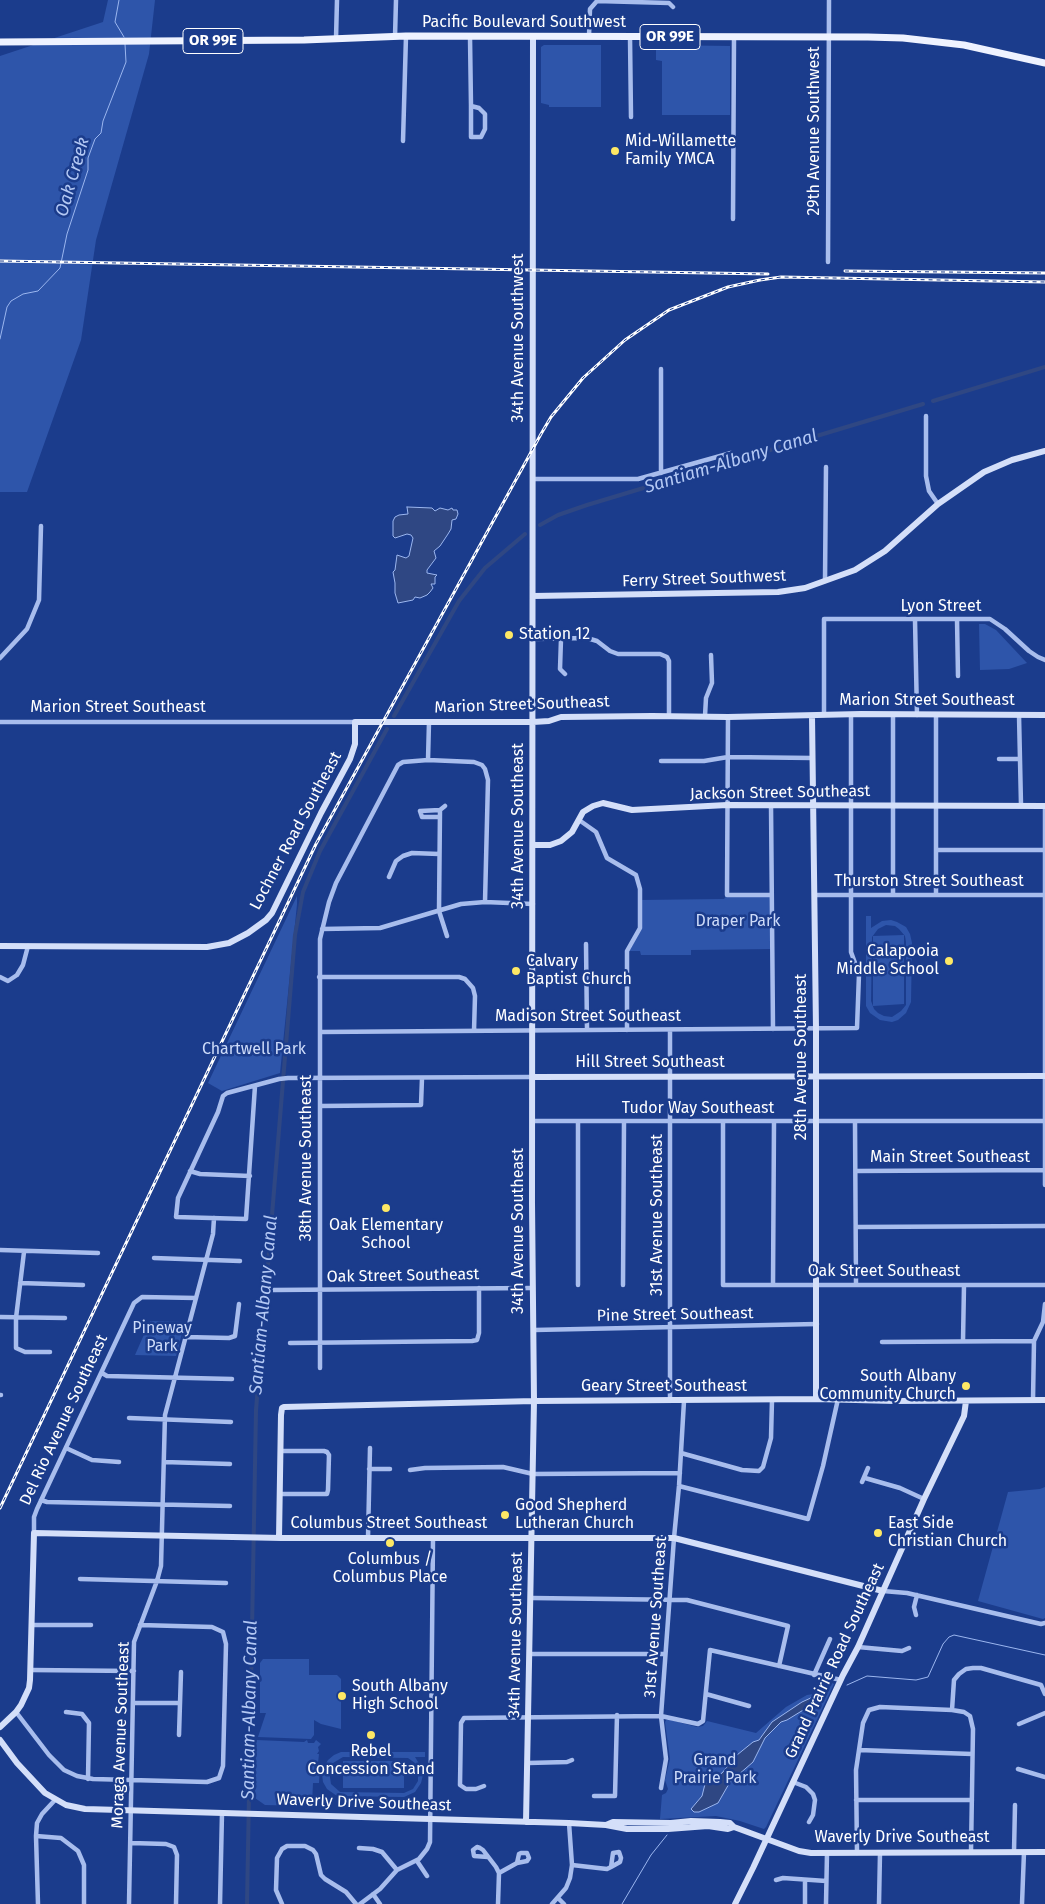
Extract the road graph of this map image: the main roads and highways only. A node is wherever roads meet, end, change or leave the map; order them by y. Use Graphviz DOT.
graph roads {
  1 [pos="0,42"];
  2 [pos="1045,63"];
  1 -- 2 [label="main road, Pacific Boulevard Southwest / OR 99E"];
}
